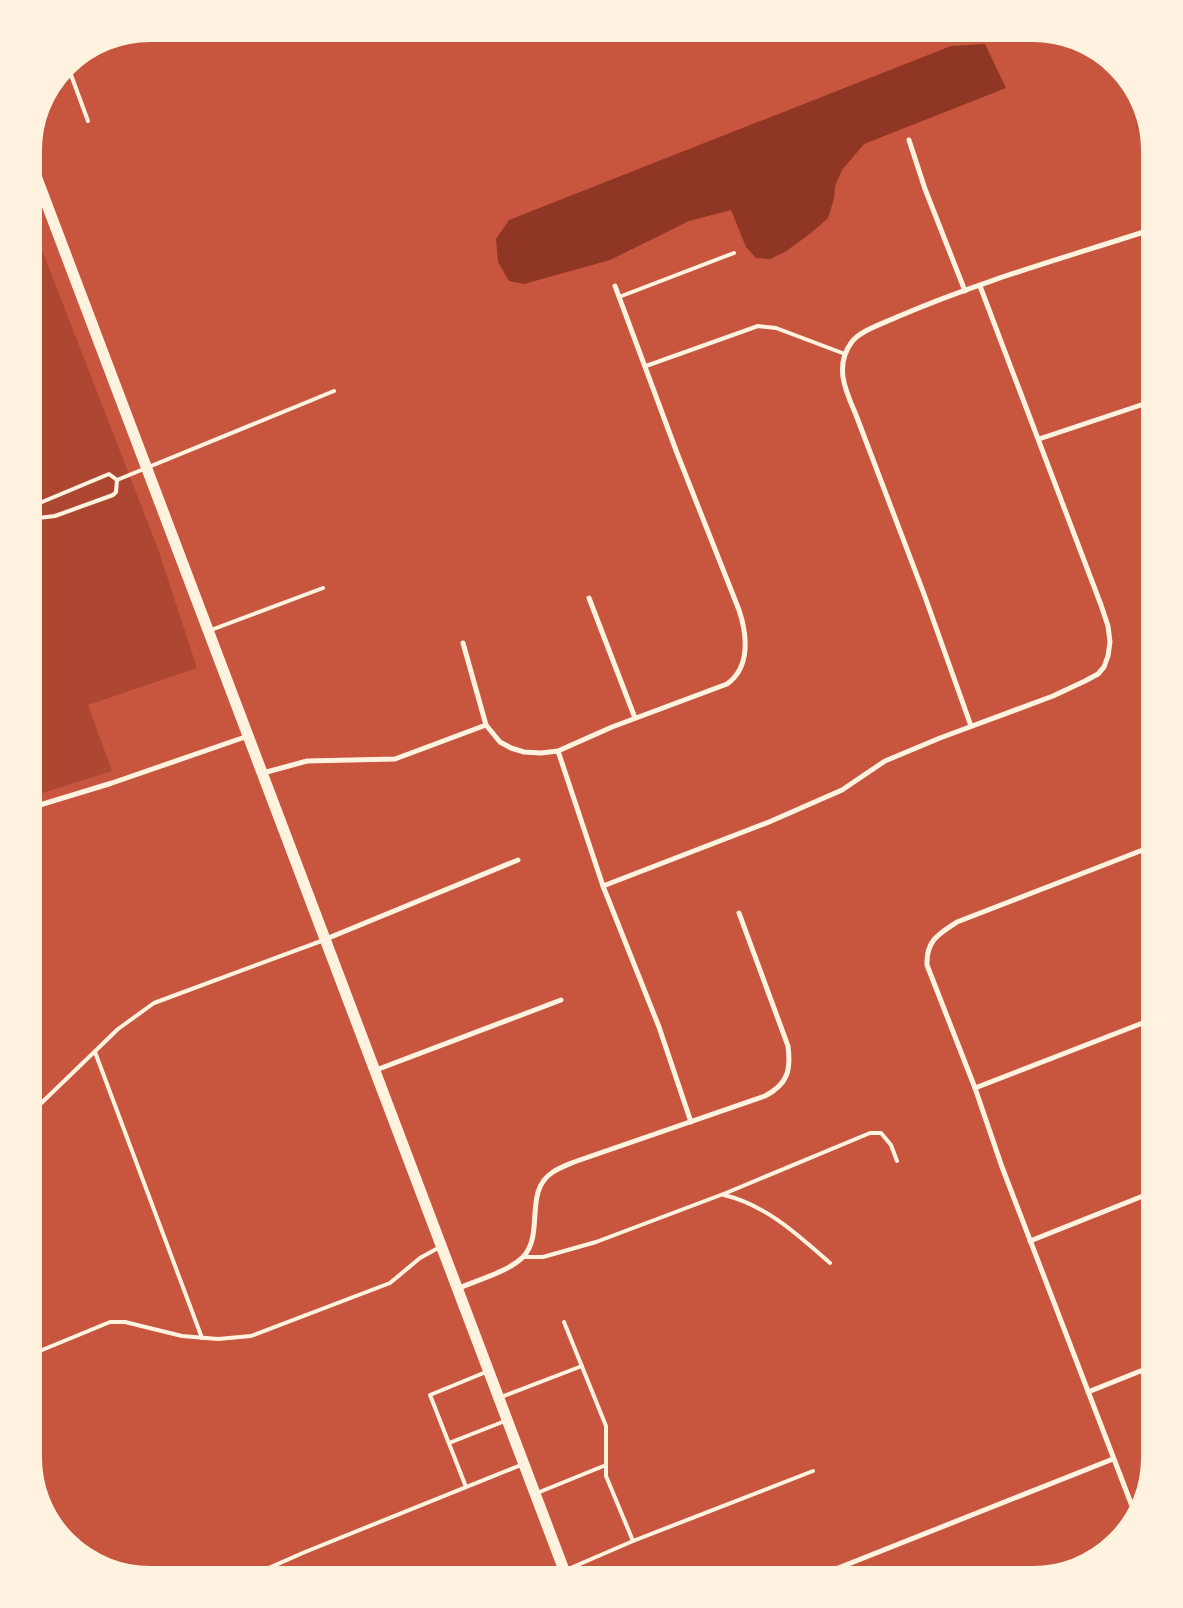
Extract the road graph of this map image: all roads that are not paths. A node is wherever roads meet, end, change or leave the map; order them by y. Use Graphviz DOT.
graph roads {
  1 [pos="70,72"];
  2 [pos="88,121"];
  3 [pos="909,140"];
  4 [pos="39,184"];
  5 [pos="1144,232"];
  6 [pos="734,253"];
  7 [pos="615,286"];
  8 [pos="980,286"];
  9 [pos="965,291"];
  10 [pos="620,297"];
  11 [pos="846,354"];
  12 [pos="646,366"];
  13 [pos="334,391"];
  14 [pos="1144,404"];
  15 [pos="1039,439"];
  16 [pos="147,468"];
  17 [pos="118,480"];
  18 [pos="39,503"];
  19 [pos="39,518"];
  20 [pos="323,588"];
  21 [pos="589,598"];
  22 [pos="209,631"];
  23 [pos="463,643"];
  24 [pos="635,718"];
  25 [pos="486,725"];
  26 [pos="971,726"];
  27 [pos="249,735"];
  28 [pos="558,751"];
  29 [pos="263,773"];
  30 [pos="39,805"];
  31 [pos="1144,849"];
  32 [pos="518,860"];
  33 [pos="603,886"];
  34 [pos="739,913"];
  35 [pos="326,940"];
  36 [pos="562,1000"];
  37 [pos="1144,1022"];
  38 [pos="95,1052"];
  39 [pos="375,1070"];
  40 [pos="975,1088"];
  41 [pos="39,1105"];
  42 [pos="692,1122"];
  43 [pos="897,1161"];
  44 [pos="722,1195"];
  45 [pos="1144,1196"];
  46 [pos="1030,1241"];
  47 [pos="441,1246"];
  48 [pos="523,1257"];
  49 [pos="830,1263"];
  50 [pos="457,1289"];
  51 [pos="564,1322"];
  52 [pos="202,1338"];
  53 [pos="39,1351"];
  54 [pos="582,1366"];
  55 [pos="1144,1370"];
  56 [pos="488,1371"];
  57 [pos="1088,1392"];
  58 [pos="498,1398"];
  59 [pos="507,1420"];
  60 [pos="449,1443"];
  61 [pos="1113,1459"];
  62 [pos="524,1464"];
  63 [pos="606,1465"];
  64 [pos="813,1471"];
  65 [pos="466,1487"];
  66 [pos="535,1494"];
  67 [pos="1133,1508"];
  68 [pos="633,1541"];
  69 [pos="266,1569"];
  70 [pos="563,1569"];
  71 [pos="575,1569"];
  72 [pos="835,1569"];
  1 -- 2 [label="lane"];
  3 -- 9 [label="street"];
  4 -- 16 [label="main road"];
  5 -- 8 [label="street"];
  6 -- 10 [label="lane"];
  7 -- 10 [label="street"];
  8 -- 9 [label="street"];
  8 -- 15 [label="street"];
  9 -- 11 [label="street"];
  10 -- 12 [label="street"];
  11 -- 12 [label="lane"];
  11 -- 26 [label="street"];
  12 -- 24 [label="street"];
  13 -- 16 [label="lane"];
  14 -- 15 [label="street"];
  15 -- 26 [label="street"];
  16 -- 17 [label="lane"];
  16 -- 22 [label="main road"];
  17 -- 18 [label="lane"];
  17 -- 19 [label="lane"];
  20 -- 22 [label="lane"];
  21 -- 24 [label="street"];
  22 -- 27 [label="main road"];
  23 -- 25 [label="street"];
  24 -- 28 [label="street"];
  25 -- 28 [label="street"];
  25 -- 29 [label="street"];
  26 -- 33 [label="street"];
  27 -- 29 [label="main road"];
  27 -- 30 [label="street"];
  28 -- 33 [label="street"];
  29 -- 35 [label="main road"];
  31 -- 40 [label="street"];
  32 -- 35 [label="street"];
  33 -- 42 [label="street"];
  34 -- 42 [label="street"];
  35 -- 38 [label="lane"];
  35 -- 39 [label="main road"];
  36 -- 39 [label="street"];
  37 -- 40 [label="street"];
  38 -- 41 [label="lane"];
  38 -- 52 [label="lane"];
  39 -- 47 [label="main road"];
  40 -- 46 [label="street"];
  42 -- 48 [label="street"];
  43 -- 44 [label="lane"];
  44 -- 48 [label="lane"];
  44 -- 49 [label="lane"];
  45 -- 46 [label="street"];
  46 -- 57 [label="street"];
  47 -- 50 [label="main road"];
  47 -- 52 [label="lane"];
  48 -- 50 [label="street"];
  50 -- 56 [label="main road"];
  51 -- 54 [label="lane"];
  52 -- 53 [label="lane"];
  54 -- 58 [label="lane"];
  54 -- 63 [label="lane"];
  55 -- 57 [label="street"];
  56 -- 58 [label="main road"];
  56 -- 60 [label="lane"];
  57 -- 61 [label="street"];
  58 -- 59 [label="main road"];
  59 -- 60 [label="lane"];
  59 -- 62 [label="main road"];
  60 -- 65 [label="lane"];
  61 -- 67 [label="street"];
  61 -- 72 [label="street"];
  62 -- 65 [label="lane"];
  62 -- 66 [label="main road"];
  63 -- 66 [label="lane"];
  63 -- 68 [label="lane"];
  64 -- 68 [label="lane"];
  65 -- 69 [label="lane"];
  66 -- 70 [label="main road"];
  68 -- 71 [label="lane"];
}
